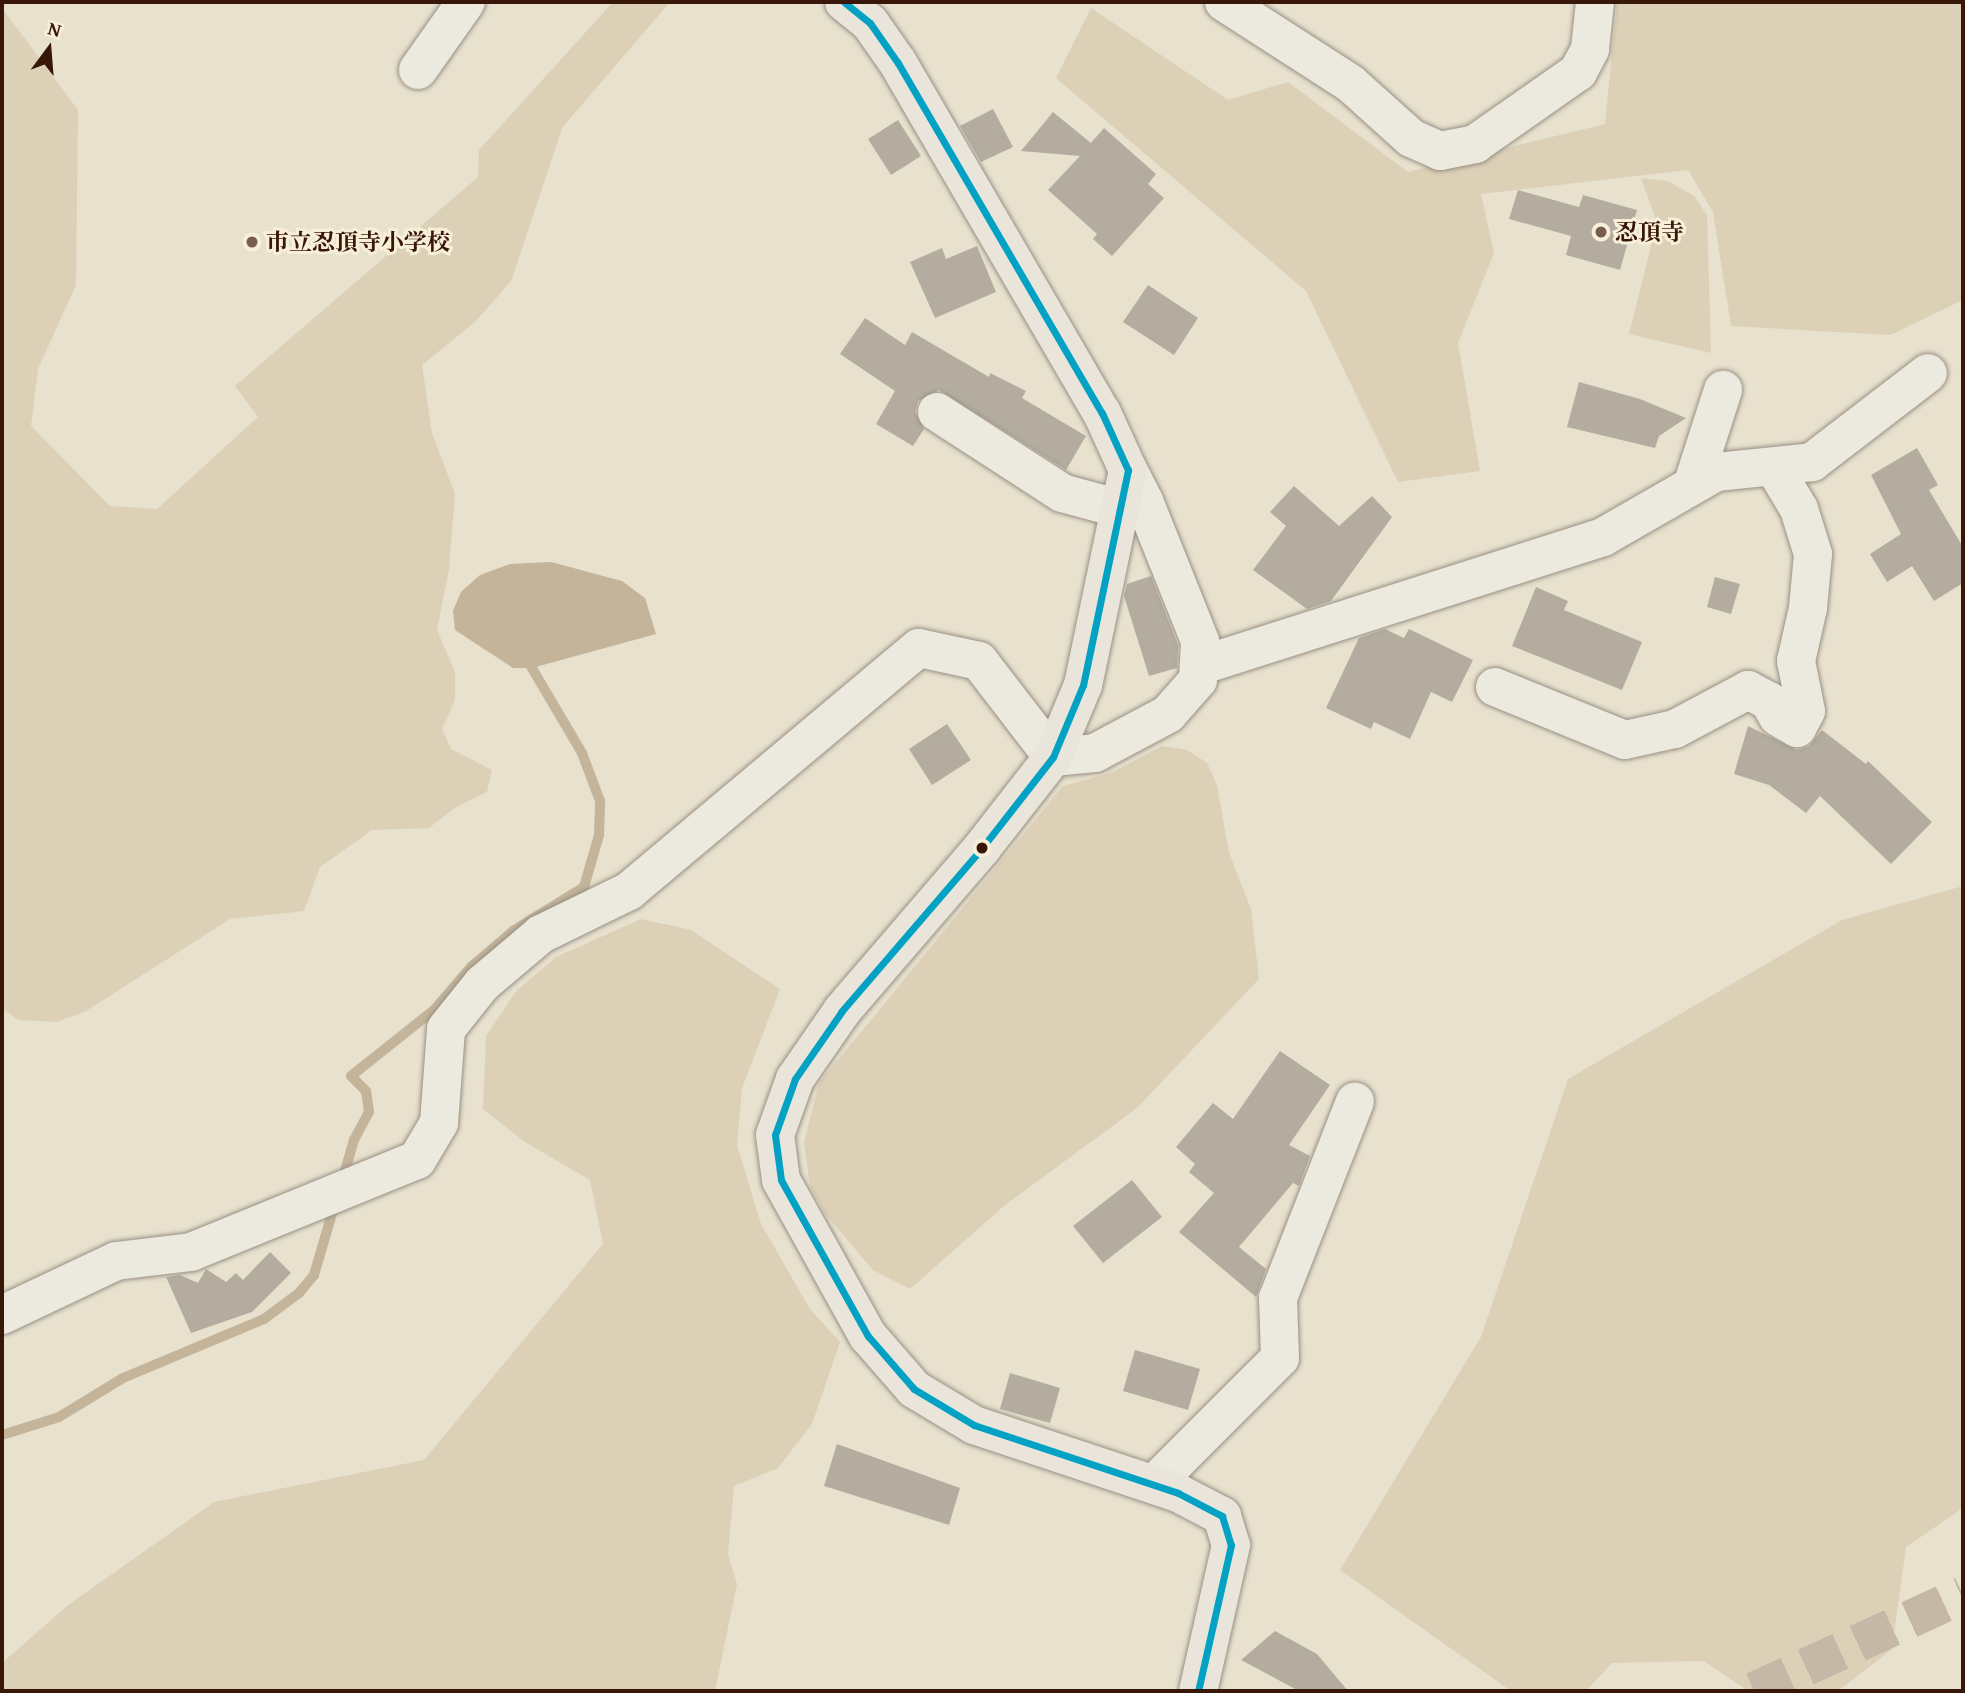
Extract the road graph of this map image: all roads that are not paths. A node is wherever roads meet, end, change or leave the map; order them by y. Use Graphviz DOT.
graph roads {
  1 [pos="466,2"];
  2 [pos="844,2"];
  3 [pos="1224,2"];
  4 [pos="1595,2"];
  5 [pos="418,70"];
  6 [pos="1928,373"];
  7 [pos="1723,390"];
  8 [pos="937,412"];
  9 [pos="1774,467"];
  10 [pos="1128,470"];
  11 [pos="1693,483"];
  12 [pos="1121,509"];
  13 [pos="1199,666"];
  14 [pos="1495,687"];
  15 [pos="1053,757"];
  16 [pos="1355,1102"];
  17 [pos="2,1315"];
  18 [pos="1154,1484"];
  19 [pos="1207,1687"];
  1 -- 5 [label="street"];
  2 -- 10 [label="main road"];
  3 -- 4 [label="street"];
  6 -- 9 [label="street"];
  7 -- 11 [label="street"];
  8 -- 12 [label="street"];
  9 -- 11 [label="street"];
  9 -- 14 [label="street"];
  10 -- 12 [label="main road"];
  10 -- 13 [label="street"];
  11 -- 13 [label="street"];
  12 -- 15 [label="main road"];
  13 -- 15 [label="street"];
  15 -- 17 [label="street"];
  15 -- 18 [label="main road"];
  16 -- 18 [label="street"];
  18 -- 19 [label="main road"];
}
